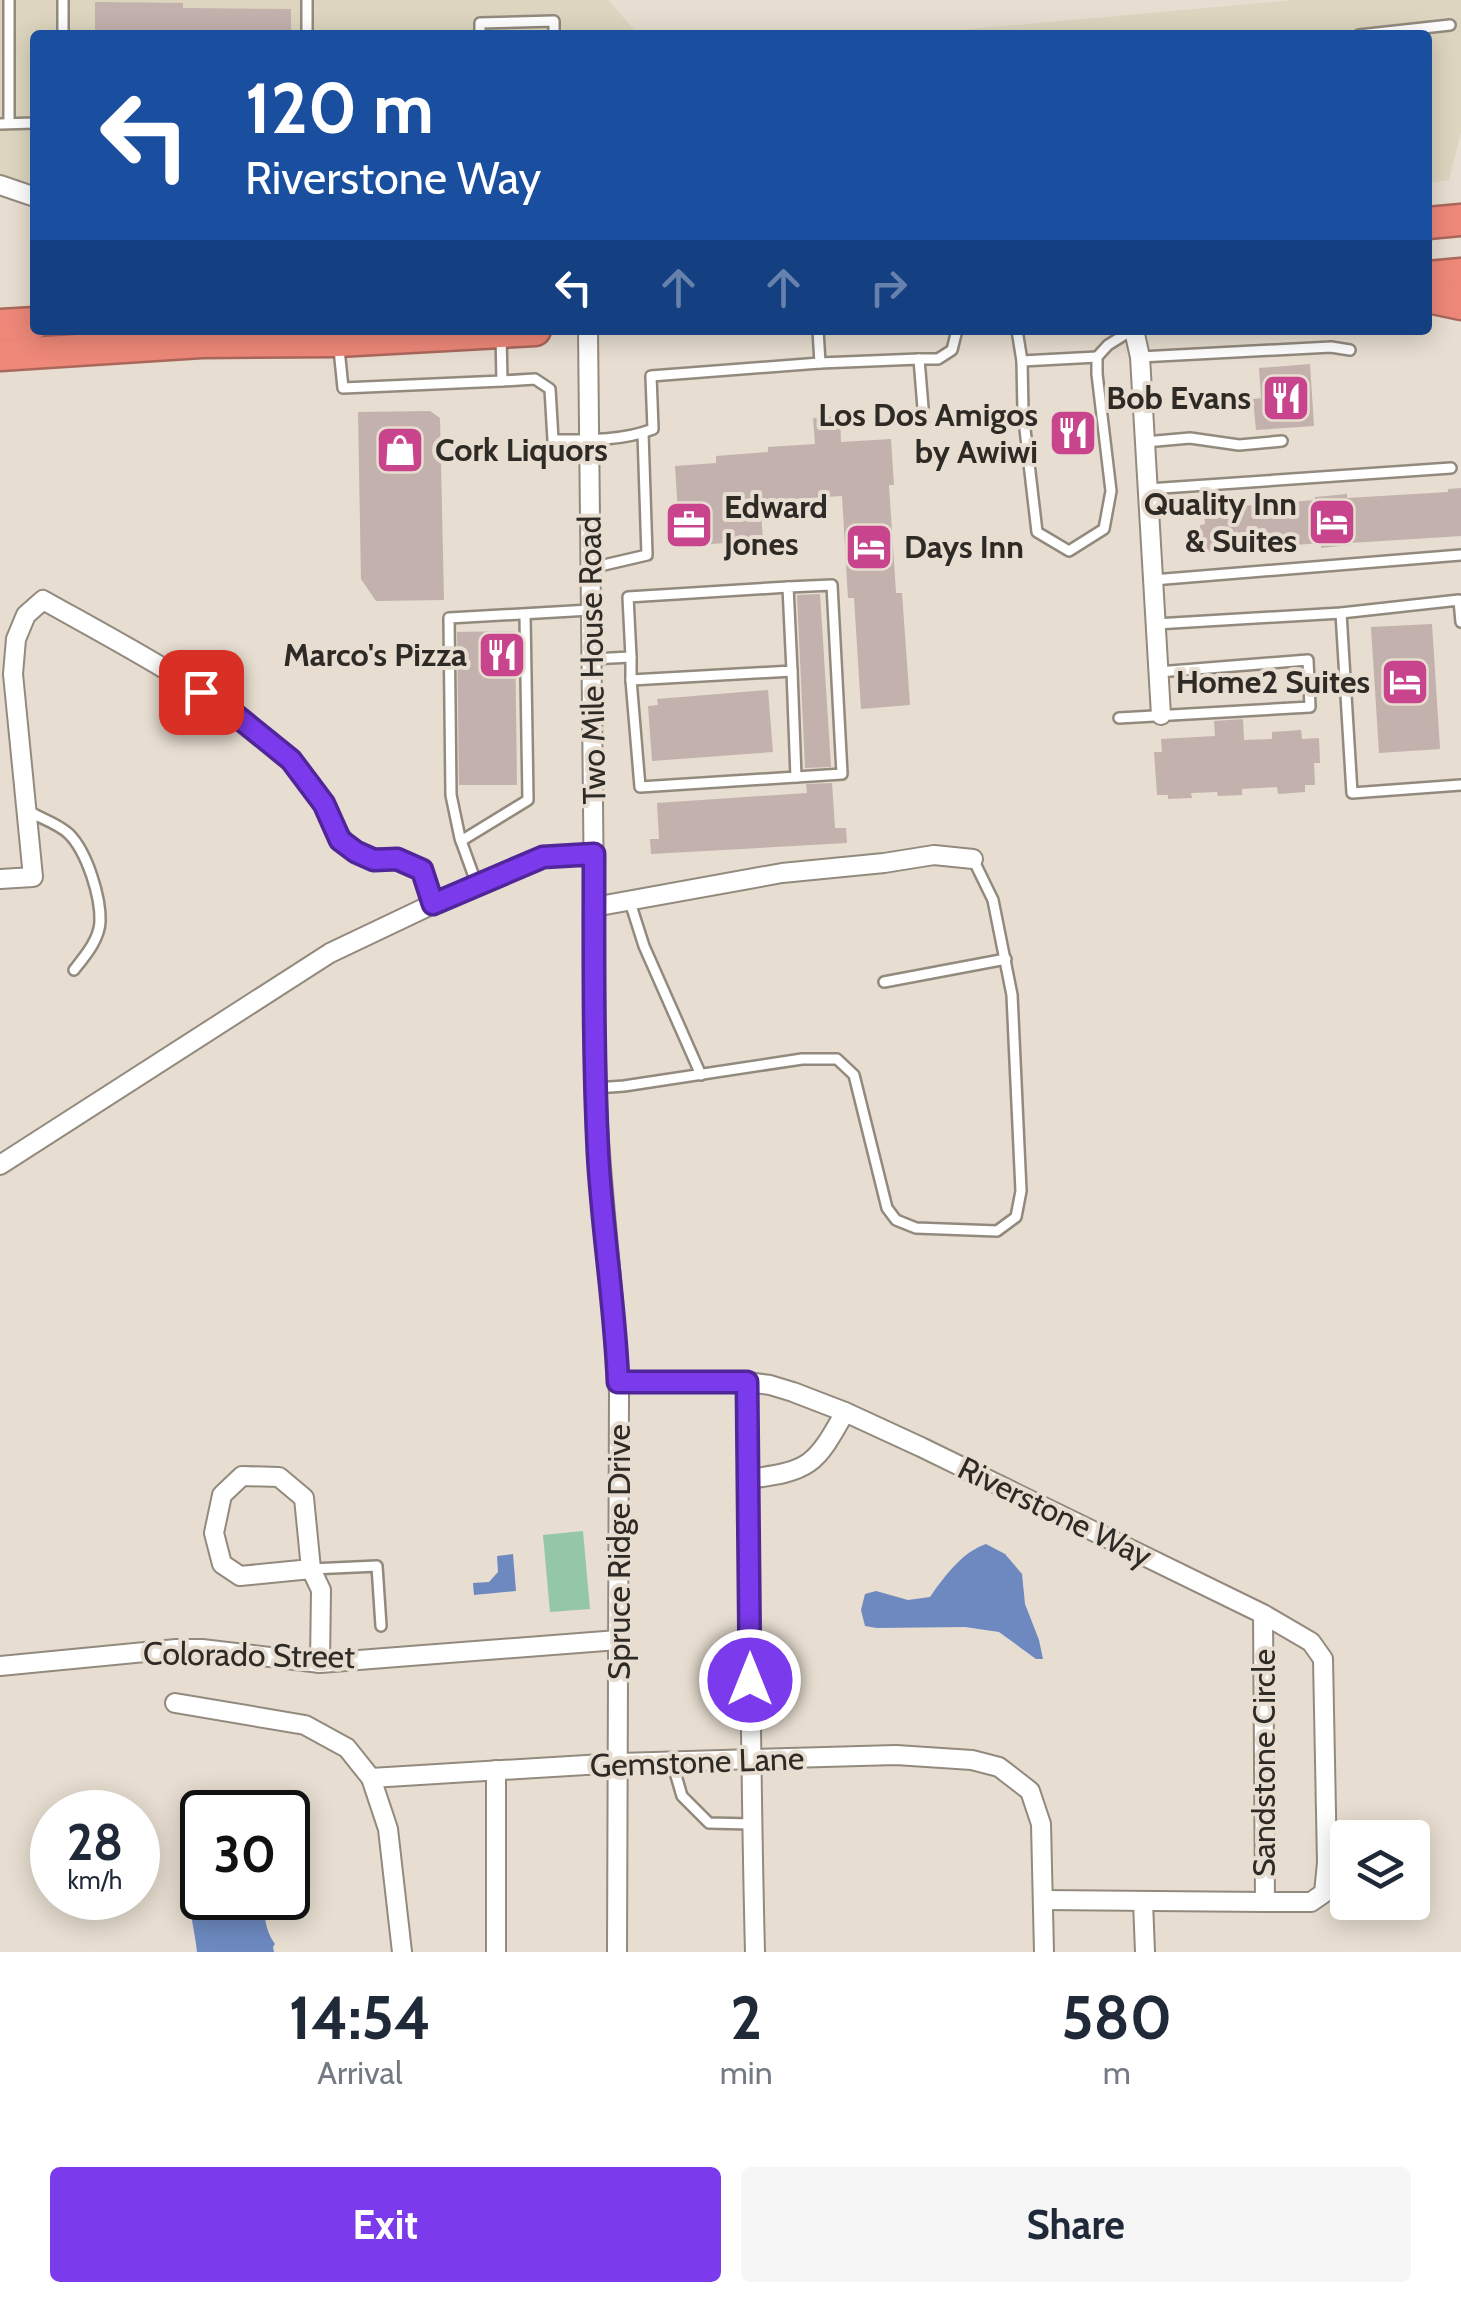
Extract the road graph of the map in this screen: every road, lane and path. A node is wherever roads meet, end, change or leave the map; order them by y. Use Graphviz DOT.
graph roads {
  1 [pos="9,0"];
  2 [pos="63,0"];
  3 [pos="308,0"];
  4 [pos="1450,25"];
  5 [pos="63,30"];
  6 [pos="307,30"];
  7 [pos="480,30"];
  8 [pos="554,30"];
  9 [pos="1404,30"];
  10 [pos="30,123"];
  11 [pos="5,124"];
  12 [pos="0,185"];
  13 [pos="30,195"];
  14 [pos="1461,274"];
  15 [pos="1432,277"];
  16 [pos="1432,297"];
  17 [pos="1461,304"];
  18 [pos="30,323"];
  19 [pos="0,325"];
  20 [pos="447,335"];
  21 [pos="501,335"];
  22 [pos="588,335"];
  23 [pos="818,335"];
  24 [pos="956,335"];
  25 [pos="1017,335"];
  26 [pos="1125,335"];
  27 [pos="1134,335"];
  28 [pos="338,341"];
  29 [pos="1350,350"];
  30 [pos="0,354"];
  31 [pos="1098,357"];
  32 [pos="1140,357"];
  33 [pos="920,359"];
  34 [pos="1022,361"];
  35 [pos="820,362"];
  36 [pos="502,381"];
  37 [pos="924,408"];
  38 [pos="643,433"];
  39 [pos="590,440"];
  40 [pos="1282,441"];
  41 [pos="1145,442"];
  42 [pos="1451,468"];
  43 [pos="1148,489"];
  44 [pos="1461,556"];
  45 [pos="591,568"];
  46 [pos="1153,580"];
  47 [pos="788,587"];
  48 [pos="590,610"];
  49 [pos="1341,612"];
  50 [pos="525,615"];
  51 [pos="1461,622"];
  52 [pos="1156,624"];
  53 [pos="631,657"];
  54 [pos="590,659"];
  55 [pos="792,671"];
  56 [pos="1158,672"];
  57 [pos="631,680"];
  58 [pos="1161,715"];
  59 [pos="1118,718"];
  60 [pos="796,777"];
  61 [pos="1461,785"];
  62 [pos="25,810"];
  63 [pos="461,841"];
  64 [pos="594,854"];
  65 [pos="973,858"];
  66 [pos="0,879"];
  67 [pos="476,885"];
  68 [pos="630,901"];
  69 [pos="433,904"];
  70 [pos="594,907"];
  71 [pos="1006,958"];
  72 [pos="74,970"];
  73 [pos="884,982"];
  74 [pos="701,1075"];
  75 [pos="596,1088"];
  76 [pos="2,1159"];
  77 [pos="618,1382"];
  78 [pos="747,1382"];
  79 [pos="845,1412"];
  80 [pos="748,1479"];
  81 [pos="311,1569"];
  82 [pos="1263,1614"];
  83 [pos="381,1626"];
  84 [pos="618,1640"];
  85 [pos="320,1662"];
  86 [pos="0,1666"];
  87 [pos="175,1703"];
  88 [pos="750,1760"];
  89 [pos="672,1762"];
  90 [pos="619,1763"];
  91 [pos="496,1770"];
  92 [pos="370,1778"];
  93 [pos="752,1824"];
  94 [pos="1044,1900"];
  95 [pos="1144,1901"];
  96 [pos="1265,1902"];
  97 [pos="402,1952"];
  98 [pos="496,1952"];
  99 [pos="617,1952"];
  100 [pos="754,1952"];
  101 [pos="1044,1952"];
  102 [pos="1145,1952"];
  1 -- 11 [label="lane"];
  2 -- 5 [label="lane"];
  3 -- 6 [label="lane"];
  4 -- 9 [label="lane"];
  7 -- 8 [label="lane"];
  10 -- 11 [label="lane"];
  12 -- 13 [label="street"];
  14 -- 15 [label="highway"];
  16 -- 17 [label="highway"];
  18 -- 19 [label="highway"];
  20 -- 28 [label="highway"];
  21 -- 36 [label="lane"];
  22 -- 39 [label="street, Two Mile House Road"];
  23 -- 35 [label="lane"];
  24 -- 33 [label="lane"];
  25 -- 34 [label="lane"];
  26 -- 31 [label="lane"];
  27 -- 32 [label="street"];
  28 -- 30 [label="highway"];
  28 -- 36 [label="lane"];
  29 -- 32 [label="lane"];
  31 -- 34 [label="lane"];
  31 -- 34 [label="lane"];
  32 -- 41 [label="street"];
  33 -- 35 [label="lane"];
  33 -- 37 [label="lane"];
  35 -- 38 [label="lane"];
  36 -- 39 [label="lane"];
  38 -- 39 [label="lane"];
  38 -- 45 [label="lane"];
  39 -- 45 [label="street, Two Mile House Road"];
  40 -- 41 [label="lane"];
  41 -- 43 [label="street"];
  42 -- 43 [label="lane"];
  43 -- 46 [label="street"];
  44 -- 46 [label="lane"];
  45 -- 48 [label="street, Two Mile House Road"];
  46 -- 52 [label="street"];
  47 -- 53 [label="lane"];
  47 -- 55 [label="lane"];
  47 -- 60 [label="lane"];
  48 -- 50 [label="lane"];
  48 -- 54 [label="street, Two Mile House Road"];
  49 -- 51 [label="lane"];
  49 -- 52 [label="lane"];
  49 -- 61 [label="lane"];
  50 -- 63 [label="lane"];
  50 -- 63 [label="lane"];
  52 -- 56 [label="street"];
  53 -- 54 [label="lane"];
  53 -- 57 [label="lane"];
  54 -- 64 [label="street, Two Mile House Road"];
  55 -- 57 [label="lane"];
  55 -- 60 [label="lane"];
  56 -- 58 [label="street"];
  56 -- 58 [label="lane"];
  57 -- 60 [label="lane"];
  58 -- 59 [label="lane"];
  62 -- 66 [label="street"];
  62 -- 69 [label="street"];
  62 -- 72 [label="lane"];
  63 -- 67 [label="lane"];
  64 -- 67 [label="street"];
  64 -- 70 [label="street, Spruce Ridge Drive"];
  65 -- 68 [label="street"];
  65 -- 71 [label="lane"];
  67 -- 69 [label="street"];
  68 -- 70 [label="street"];
  68 -- 74 [label="lane"];
  69 -- 76 [label="street"];
  70 -- 75 [label="street, Spruce Ridge Drive"];
  71 -- 73 [label="lane"];
  71 -- 74 [label="lane"];
  74 -- 75 [label="lane"];
  75 -- 77 [label="street, Spruce Ridge Drive"];
  77 -- 78 [label="street, Riverstone Way"];
  77 -- 84 [label="street, Spruce Ridge Drive"];
  78 -- 79 [label="street, Riverstone Way"];
  78 -- 80 [label="street"];
  79 -- 80 [label="street"];
  79 -- 82 [label="street, Riverstone Way"];
  80 -- 88 [label="street"];
  81 -- 81 [label="street"];
  81 -- 83 [label="lane"];
  81 -- 85 [label="street"];
  82 -- 96 [label="street, Sandstone Circle"];
  82 -- 96 [label="street, Sandstone Circle"];
  84 -- 85 [label="street, Colorado Street"];
  84 -- 90 [label="street, Spruce Ridge Drive"];
  85 -- 86 [label="street, Colorado Street"];
  87 -- 92 [label="street"];
  88 -- 89 [label="street, Gemstone Lane"];
  88 -- 93 [label="street"];
  88 -- 94 [label="street, Gemstone Lane"];
  89 -- 90 [label="street, Gemstone Lane"];
  89 -- 93 [label="lane"];
  90 -- 91 [label="street, Gemstone Lane"];
  90 -- 99 [label="street, Spruce Ridge Drive"];
  91 -- 92 [label="street, Gemstone Lane"];
  91 -- 98 [label="street"];
  92 -- 97 [label="street"];
  93 -- 100 [label="street"];
  94 -- 95 [label="street"];
  94 -- 101 [label="street"];
  95 -- 96 [label="street"];
  95 -- 102 [label="street"];
}
